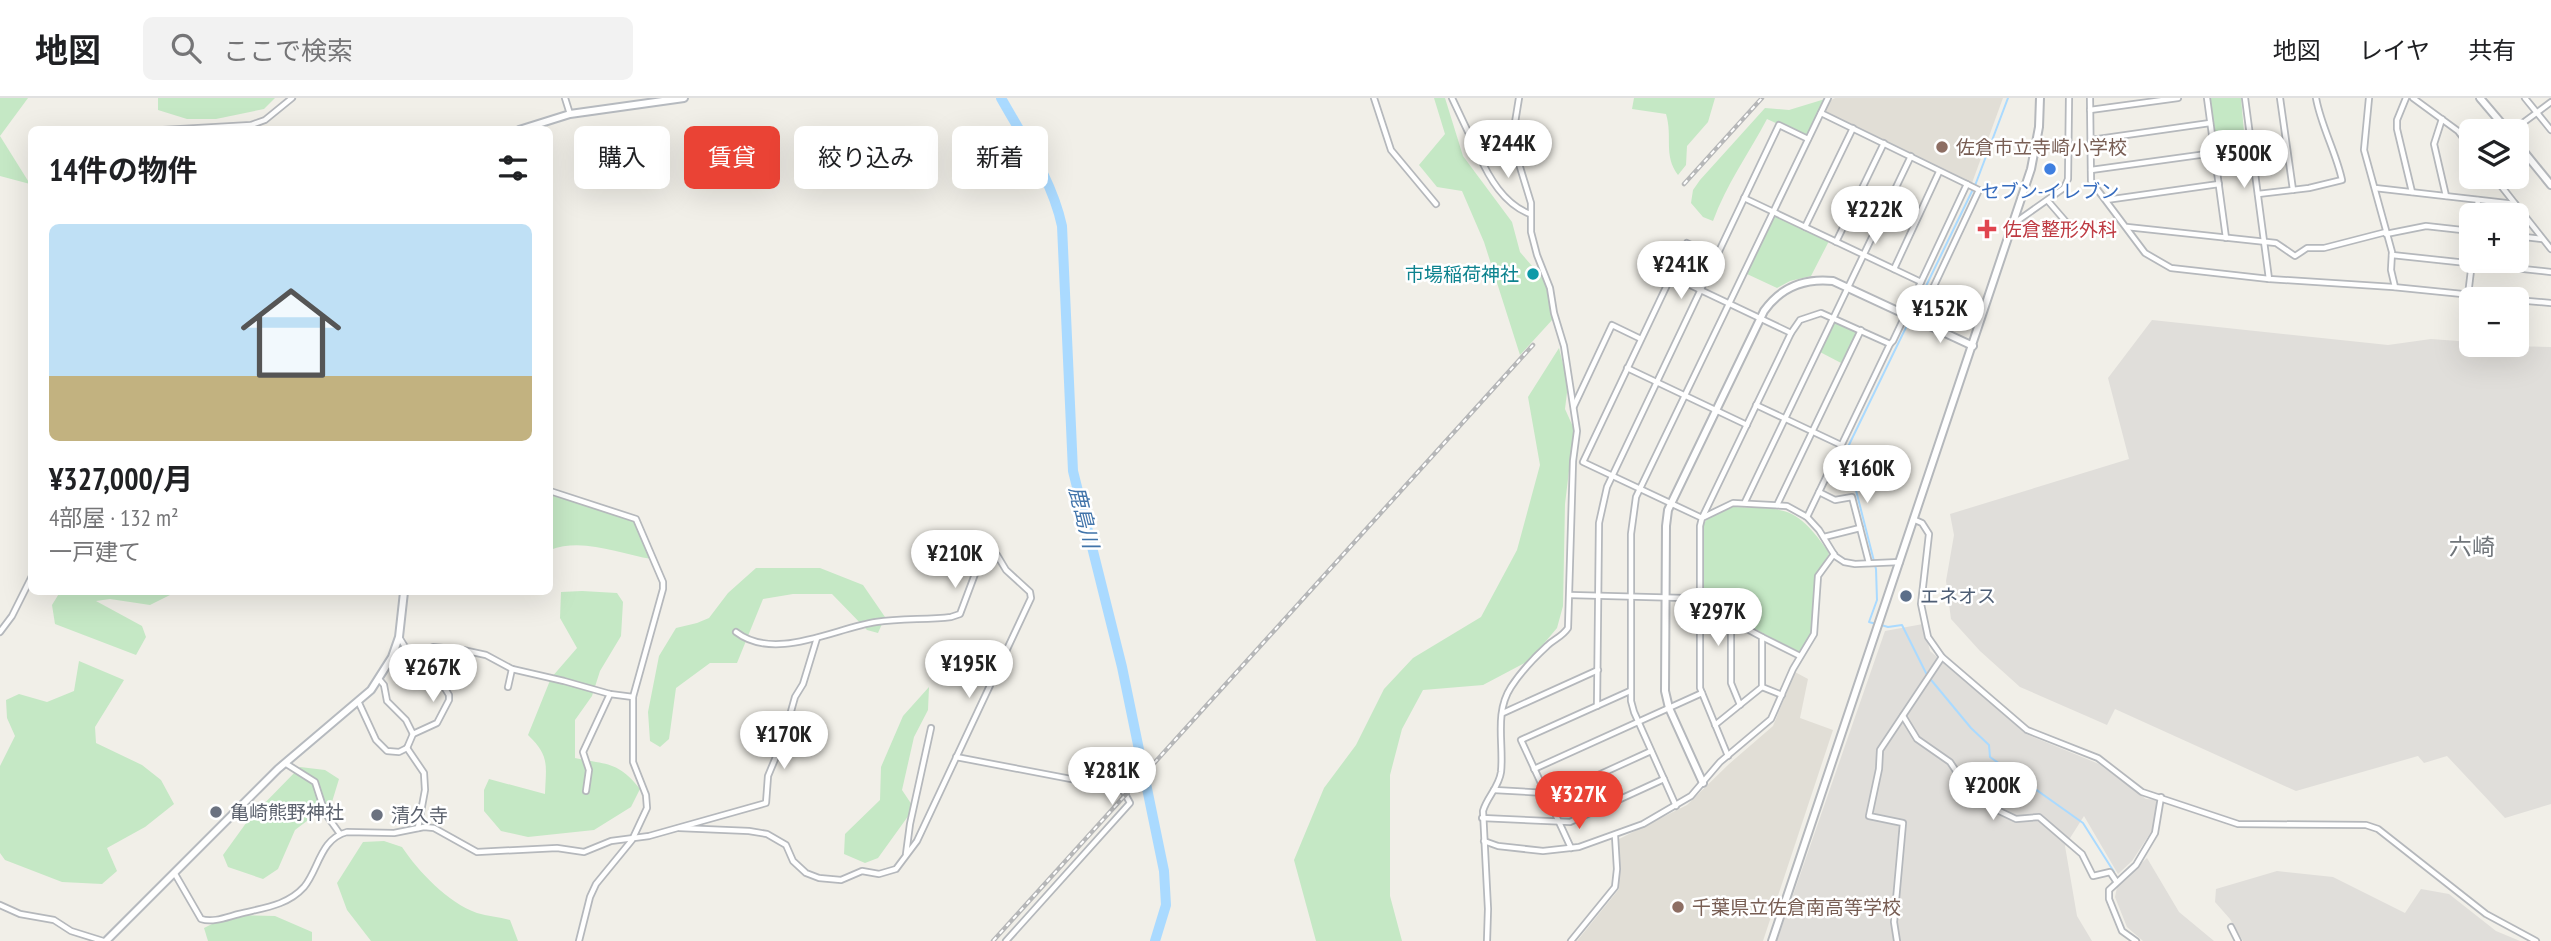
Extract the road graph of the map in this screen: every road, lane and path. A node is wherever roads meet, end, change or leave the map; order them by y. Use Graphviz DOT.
graph roads {
  1 [pos="292,98"];
  2 [pos="565,98"];
  3 [pos="684,98"];
  4 [pos="1374,98"];
  5 [pos="1452,98"];
  6 [pos="1520,98"];
  7 [pos="1828,98"];
  8 [pos="2040,98"];
  9 [pos="2069,98"];
  10 [pos="2090,98"];
  11 [pos="2178,98"];
  12 [pos="2207,98"];
  13 [pos="2245,98"];
  14 [pos="2280,98"];
  15 [pos="2316,98"];
  16 [pos="2369,98"];
  17 [pos="2406,98"];
  18 [pos="2413,98"];
  19 [pos="2480,98"];
  20 [pos="2525,98"];
  21 [pos="2551,102"];
  22 [pos="2090,110"];
  23 [pos="1821,113"];
  24 [pos="2537,113"];
  25 [pos="570,114"];
  26 [pos="2442,119"];
  27 [pos="2499,119"];
  28 [pos="2528,119"];
  29 [pos="2210,123"];
  30 [pos="233,126"];
  31 [pos="532,126"];
  32 [pos="1853,128"];
  33 [pos="2551,130"];
  34 [pos="2459,132"];
  35 [pos="2249,134"];
  36 [pos="1808,139"];
  37 [pos="2212,139"];
  38 [pos="2091,140"];
  39 [pos="1511,141"];
  40 [pos="1884,143"];
  41 [pos="1478,153"];
  42 [pos="2214,153"];
  43 [pos="1911,156"];
  44 [pos="2529,158"];
  45 [pos="2091,170"];
  46 [pos="1939,172"];
  47 [pos="1967,184"];
  48 [pos="2219,184"];
  49 [pos="2551,185"];
  50 [pos="2375,188"];
  51 [pos="2503,189"];
  52 [pos="2293,190"];
  53 [pos="2412,192"];
  54 [pos="2258,194"];
  55 [pos="2446,196"];
  56 [pos="1744,198"];
  57 [pos="2106,200"];
  58 [pos="2478,200"];
  59 [pos="2048,201"];
  60 [pos="2478,203"];
  61 [pos="2506,203"];
  62 [pos="2514,203"];
  63 [pos="1436,204"];
  64 [pos="1773,212"];
  65 [pos="1530,214"];
  66 [pos="2529,222"];
  67 [pos="2067,223"];
  68 [pos="2013,224"];
  69 [pos="1805,227"];
  70 [pos="2126,227"];
  71 [pos="2459,230"];
  72 [pos="2386,233"];
  73 [pos="2529,237"];
  74 [pos="2226,238"];
  75 [pos="2543,239"];
  76 [pos="1836,242"];
  77 [pos="2264,242"];
  78 [pos="2551,249"];
  79 [pos="1864,255"];
  80 [pos="2392,255"];
  81 [pos="1716,257"];
  82 [pos="2459,261"];
  83 [pos="1894,269"];
  84 [pos="2529,269"];
  85 [pos="2551,272"];
  86 [pos="1671,276"];
  87 [pos="2269,279"];
  88 [pos="1921,282"];
  89 [pos="1848,287"];
  90 [pos="2395,287"];
  91 [pos="1700,290"];
  92 [pos="2459,294"];
  93 [pos="2529,301"];
  94 [pos="2551,303"];
  95 [pos="1729,304"];
  96 [pos="1906,314"];
  97 [pos="1834,317"];
  98 [pos="1760,318"];
  99 [pos="1918,320"];
  100 [pos="1861,330"];
  101 [pos="1791,333"];
  102 [pos="1641,339"];
  103 [pos="1890,344"];
  104 [pos="1973,346"];
  105 [pos="1627,369"];
  106 [pos="1656,382"];
  107 [pos="1685,396"];
  108 [pos="1756,405"];
  109 [pos="1573,409"];
  110 [pos="1716,411"];
  111 [pos="1785,419"];
  112 [pos="1747,425"];
  113 [pos="1812,432"];
  114 [pos="1841,445"];
  115 [pos="1612,475"];
  116 [pos="1641,489"];
  117 [pos="553,492"];
  118 [pos="1819,492"];
  119 [pos="1745,503"];
  120 [pos="1671,504"];
  121 [pos="1777,505"];
  122 [pos="1807,517"];
  123 [pos="1702,518"];
  124 [pos="1915,520"];
  125 [pos="1860,528"];
  126 [pos="1824,537"];
  127 [pos="1833,554"];
  128 [pos="1901,562"];
  129 [pos="1869,563"];
  130 [pos="28,584"];
  131 [pos="404,595"];
  132 [pos="1570,595"];
  133 [pos="1599,596"];
  134 [pos="1631,596"];
  135 [pos="1665,597"];
  136 [pos="1699,604"];
  137 [pos="1731,621"];
  138 [pos="0,632"];
  139 [pos="736,632"];
  140 [pos="399,636"];
  141 [pos="1762,636"];
  142 [pos="818,637"];
  143 [pos="1800,656"];
  144 [pos="412,657"];
  145 [pos="1942,657"];
  146 [pos="512,669"];
  147 [pos="1598,670"];
  148 [pos="379,679"];
  149 [pos="508,687"];
  150 [pos="1762,687"];
  151 [pos="1630,691"];
  152 [pos="1702,693"];
  153 [pos="610,694"];
  154 [pos="1783,695"];
  155 [pos="634,698"];
  156 [pos="358,701"];
  157 [pos="1740,705"];
  158 [pos="1597,706"];
  159 [pos="1669,708"];
  160 [pos="1502,713"];
  161 [pos="1903,716"];
  162 [pos="1638,722"];
  163 [pos="1715,725"];
  164 [pos="931,728"];
  165 [pos="413,734"];
  166 [pos="407,748"];
  167 [pos="1651,751"];
  168 [pos="1728,756"];
  169 [pos="956,757"];
  170 [pos="284,763"];
  171 [pos="1534,768"];
  172 [pos="1664,779"];
  173 [pos="1703,783"];
  174 [pos="1494,790"];
  175 [pos="586,791"];
  176 [pos="1547,795"];
  177 [pos="2161,797"];
  178 [pos="1676,806"];
  179 [pos="1482,818"];
  180 [pos="1559,822"];
  181 [pos="418,828"];
  182 [pos="680,828"];
  183 [pos="340,834"];
  184 [pos="1615,836"];
  185 [pos="632,840"];
  186 [pos="1483,840"];
  187 [pos="1571,848"];
  188 [pos="906,855"];
  189 [pos="175,874"];
  190 [pos="2116,881"];
  191 [pos="0,905"];
  192 [pos="2231,927"];
  193 [pos="105,941"];
  194 [pos="579,941"];
  195 [pos="1006,941"];
  196 [pos="1487,941"];
  197 [pos="1572,941"];
  198 [pos="1772,941"];
  199 [pos="1897,941"];
  200 [pos="2136,941"];
  201 [pos="2238,941"];
  202 [pos="2536,941"];
  1 -- 30 [label="street"];
  2 -- 25 [label="street"];
  3 -- 25 [label="street"];
  4 -- 63 [label="street"];
  5 -- 41 [label="street"];
  6 -- 39 [label="street"];
  7 -- 23 [label="street"];
  8 -- 68 [label="street"];
  9 -- 59 [label="street"];
  10 -- 22 [label="street"];
  11 -- 22 [label="street"];
  12 -- 29 [label="street"];
  13 -- 35 [label="street"];
  14 -- 52 [label="street"];
  15 -- 52 [label="street"];
  16 -- 50 [label="street"];
  17 -- 53 [label="street"];
  18 -- 26 [label="street"];
  19 -- 27 [label="street"];
  20 -- 24 [label="street"];
  21 -- 24 [label="street"];
  22 -- 38 [label="street"];
  23 -- 32 [label="street"];
  23 -- 36 [label="street"];
  24 -- 28 [label="street"];
  24 -- 33 [label="street"];
  25 -- 31 [label="street"];
  26 -- 34 [label="street"];
  26 -- 55 [label="street"];
  29 -- 37 [label="street"];
  29 -- 38 [label="street"];
  32 -- 40 [label="street"];
  32 -- 69 [label="street"];
  35 -- 37 [label="street"];
  35 -- 54 [label="street"];
  36 -- 56 [label="street"];
  36 -- 64 [label="street"];
  37 -- 42 [label="street"];
  38 -- 45 [label="street"];
  39 -- 41 [label="street"];
  39 -- 65 [label="street"];
  40 -- 43 [label="street"];
  40 -- 76 [label="street"];
  41 -- 65 [label="street"];
  42 -- 45 [label="street"];
  42 -- 48 [label="street"];
  43 -- 46 [label="street"];
  43 -- 79 [label="street"];
  44 -- 49 [label="street"];
  45 -- 57 [label="street"];
  46 -- 47 [label="street"];
  46 -- 83 [label="street"];
  47 -- 88 [label="street"];
  47 -- 99 [label="street"];
  48 -- 57 [label="street"];
  48 -- 74 [label="street"];
  50 -- 53 [label="street"];
  50 -- 72 [label="street"];
  51 -- 62 [label="street"];
  52 -- 54 [label="street"];
  53 -- 55 [label="street"];
  54 -- 77 [label="street"];
  55 -- 58 [label="street"];
  56 -- 64 [label="street"];
  56 -- 81 [label="street"];
  57 -- 70 [label="street"];
  58 -- 60 [label="street"];
  58 -- 61 [label="street"];
  59 -- 67 [label="street"];
  59 -- 68 [label="street"];
  64 -- 69 [label="street"];
  64 -- 95 [label="street"];
  65 -- 109 [label="street"];
  66 -- 75 [label="street"];
  68 -- 104 [label="street"];
  69 -- 76 [label="street"];
  70 -- 74 [label="street"];
  70 -- 87 [label="street"];
  71 -- 72 [label="street"];
  72 -- 77 [label="street"];
  72 -- 80 [label="street"];
  73 -- 75 [label="street"];
  74 -- 77 [label="street"];
  75 -- 78 [label="street"];
  76 -- 79 [label="street"];
  77 -- 87 [label="street"];
  79 -- 83 [label="street"];
  79 -- 89 [label="street"];
  80 -- 82 [label="street"];
  80 -- 90 [label="street"];
  81 -- 86 [label="street"];
  81 -- 91 [label="street"];
  83 -- 88 [label="street"];
  84 -- 85 [label="street"];
  86 -- 91 [label="street"];
  86 -- 102 [label="street"];
  87 -- 90 [label="street"];
  88 -- 96 [label="street"];
  89 -- 96 [label="street"];
  89 -- 97 [label="street"];
  89 -- 98 [label="street"];
  90 -- 92 [label="street"];
  91 -- 95 [label="street"];
  91 -- 106 [label="street"];
  93 -- 94 [label="street"];
  95 -- 98 [label="street"];
  95 -- 107 [label="street"];
  96 -- 99 [label="street"];
  96 -- 103 [label="street"];
  97 -- 100 [label="street"];
  97 -- 101 [label="street"];
  97 -- 111 [label="street"];
  98 -- 101 [label="street"];
  98 -- 110 [label="street"];
  99 -- 104 [label="street"];
  100 -- 103 [label="street"];
  100 -- 113 [label="street"];
  101 -- 108 [label="street"];
  102 -- 105 [label="street"];
  102 -- 109 [label="street"];
  103 -- 114 [label="street"];
  104 -- 124 [label="street"];
  105 -- 106 [label="street"];
  105 -- 115 [label="street"];
  106 -- 107 [label="street"];
  106 -- 115 [label="street"];
  107 -- 110 [label="street"];
  107 -- 116 [label="street"];
  108 -- 111 [label="street"];
  108 -- 112 [label="street"];
  109 -- 132 [label="street"];
  110 -- 112 [label="street"];
  110 -- 120 [label="street"];
  111 -- 113 [label="street"];
  111 -- 119 [label="street"];
  112 -- 123 [label="street"];
  113 -- 114 [label="street"];
  113 -- 121 [label="street"];
  114 -- 118 [label="street"];
  115 -- 116 [label="street"];
  115 -- 133 [label="street"];
  116 -- 120 [label="street"];
  116 -- 134 [label="street"];
  117 -- 155 [label="street"];
  118 -- 122 [label="street"];
  118 -- 125 [label="street"];
  119 -- 121 [label="street"];
  119 -- 123 [label="street"];
  120 -- 123 [label="street"];
  120 -- 135 [label="street"];
  121 -- 122 [label="street"];
  122 -- 126 [label="street"];
  123 -- 136 [label="street"];
  124 -- 128 [label="street"];
  124 -- 145 [label="street"];
  125 -- 126 [label="street"];
  125 -- 129 [label="street"];
  126 -- 127 [label="street"];
  127 -- 129 [label="street"];
  127 -- 143 [label="street"];
  128 -- 129 [label="street"];
  128 -- 198 [label="street"];
  130 -- 138 [label="street"];
  131 -- 140 [label="street"];
  132 -- 133 [label="street"];
  132 -- 160 [label="street"];
  133 -- 134 [label="street"];
  133 -- 147 [label="street"];
  134 -- 135 [label="street"];
  134 -- 151 [label="street"];
  135 -- 136 [label="street"];
  135 -- 159 [label="street"];
  136 -- 137 [label="street"];
  136 -- 152 [label="street"];
  137 -- 141 [label="street"];
  137 -- 157 [label="street"];
  139 -- 142 [label="street"];
  140 -- 144 [label="street"];
  140 -- 148 [label="street"];
  141 -- 143 [label="street"];
  141 -- 150 [label="street"];
  142 -- 169 [label="street"];
  142 -- 182 [label="street"];
  143 -- 154 [label="street"];
  144 -- 146 [label="street"];
  144 -- 165 [label="street"];
  145 -- 161 [label="street"];
  145 -- 177 [label="street"];
  146 -- 149 [label="street"];
  146 -- 153 [label="street"];
  147 -- 158 [label="street"];
  147 -- 160 [label="street"];
  148 -- 156 [label="street"];
  148 -- 165 [label="street"];
  150 -- 154 [label="street"];
  150 -- 157 [label="street"];
  151 -- 158 [label="street"];
  151 -- 162 [label="street"];
  152 -- 159 [label="street"];
  152 -- 163 [label="street"];
  153 -- 155 [label="street"];
  153 -- 175 [label="street"];
  154 -- 168 [label="street"];
  155 -- 185 [label="street"];
  156 -- 166 [label="street"];
  156 -- 170 [label="street"];
  157 -- 163 [label="street"];
  158 -- 171 [label="street"];
  159 -- 162 [label="street"];
  159 -- 173 [label="street"];
  160 -- 174 [label="street"];
  161 -- 190 [label="street"];
  161 -- 199 [label="street"];
  162 -- 167 [label="street"];
  162 -- 171 [label="street"];
  163 -- 168 [label="street"];
  164 -- 188 [label="street"];
  165 -- 166 [label="street"];
  166 -- 181 [label="street"];
  167 -- 172 [label="street"];
  167 -- 176 [label="street"];
  168 -- 173 [label="street"];
  169 -- 188 [label="street"];
  169 -- 195 [label="street"];
  170 -- 183 [label="street"];
  170 -- 189 [label="street"];
  171 -- 176 [label="street"];
  172 -- 178 [label="street"];
  172 -- 180 [label="street"];
  173 -- 178 [label="street"];
  174 -- 176 [label="street"];
  174 -- 179 [label="street"];
  176 -- 180 [label="street"];
  177 -- 190 [label="street"];
  177 -- 202 [label="street"];
  178 -- 184 [label="street"];
  179 -- 180 [label="street"];
  179 -- 186 [label="street"];
  180 -- 187 [label="street"];
  181 -- 183 [label="street"];
  181 -- 185 [label="street"];
  182 -- 185 [label="street"];
  182 -- 188 [label="street"];
  183 -- 189 [label="street"];
  184 -- 187 [label="street"];
  184 -- 197 [label="street"];
  185 -- 194 [label="street"];
  186 -- 187 [label="street"];
  186 -- 196 [label="street"];
  189 -- 193 [label="street"];
  190 -- 200 [label="street"];
  191 -- 193 [label="street"];
  192 -- 201 [label="street"];
}
